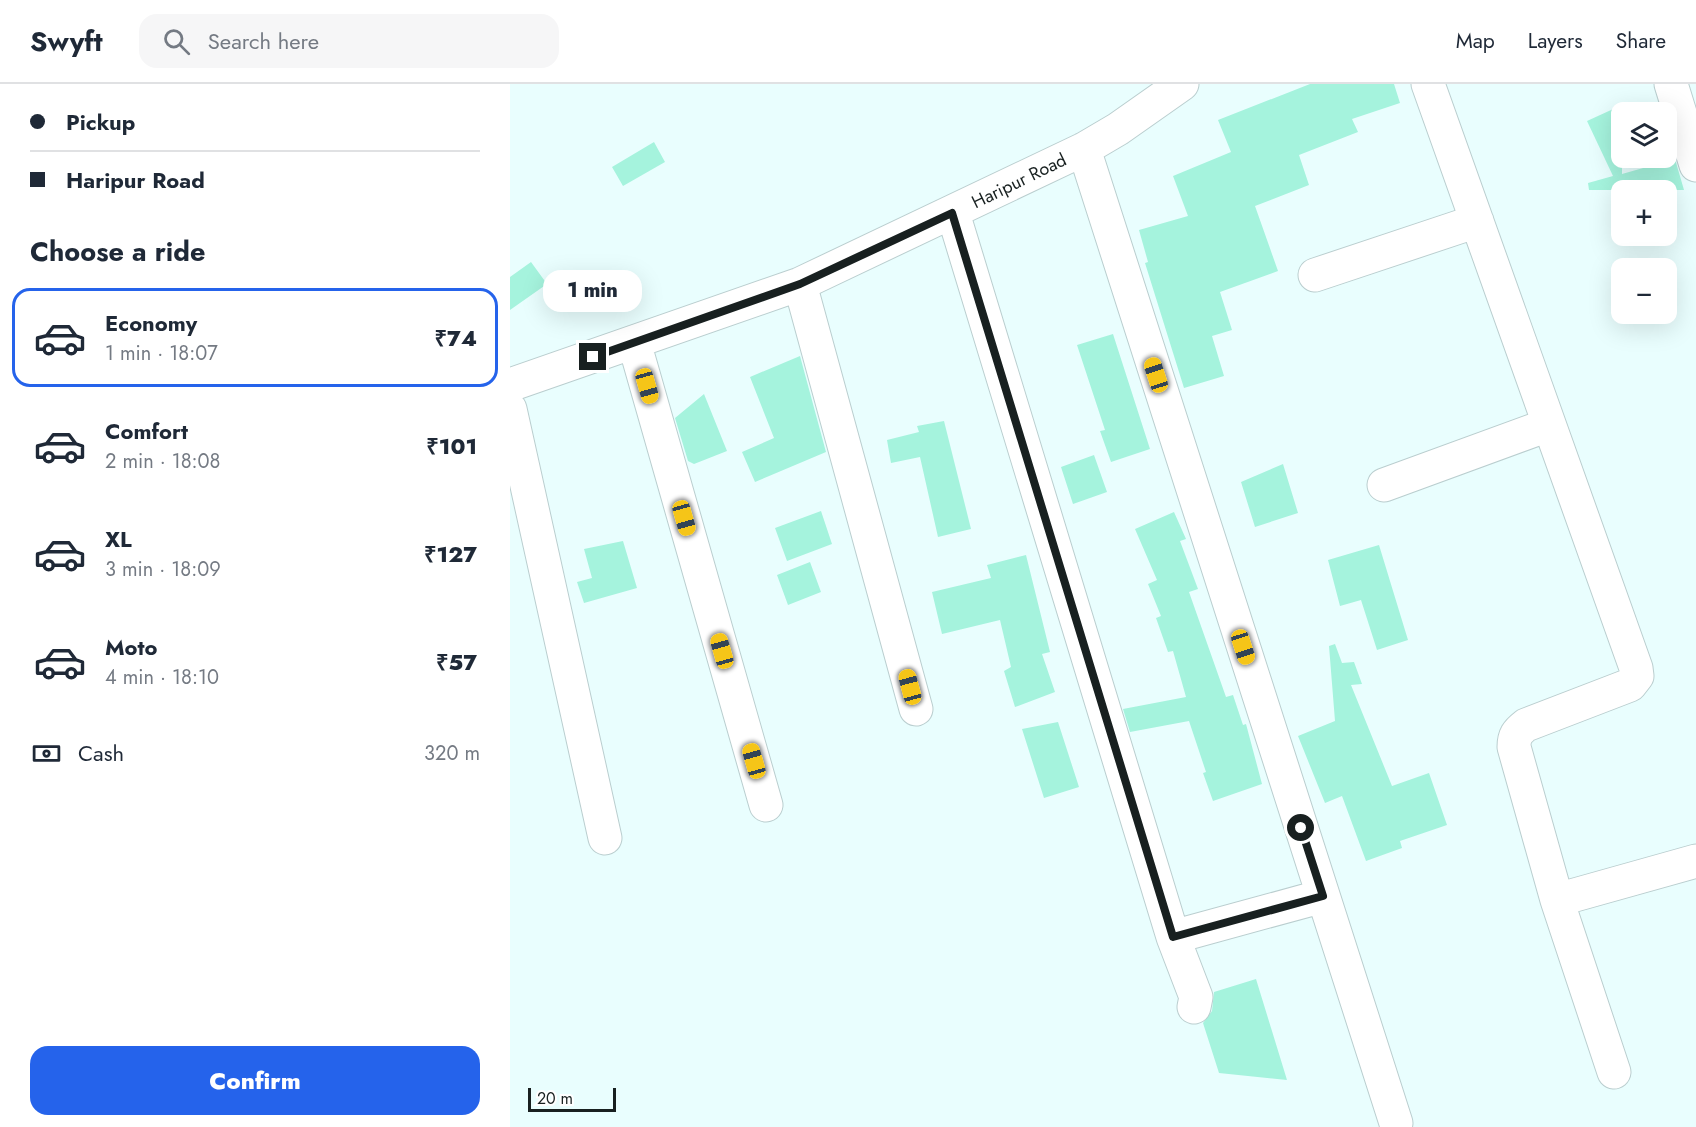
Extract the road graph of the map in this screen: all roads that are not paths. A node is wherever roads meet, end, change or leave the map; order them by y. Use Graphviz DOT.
graph roads {
  1 [pos="1428,84"];
  2 [pos="1671,84"];
  3 [pos="1170,87"];
  4 [pos="1084,149"];
  5 [pos="1696,165"];
  6 [pos="952,213"];
  7 [pos="1477,221"];
  8 [pos="1315,275"];
  9 [pos="800,284"];
  10 [pos="634,342"];
  11 [pos="510,386"];
  12 [pos="510,409"];
  13 [pos="1548,425"];
  14 [pos="1384,485"];
  15 [pos="916,709"];
  16 [pos="766,805"];
  17 [pos="605,838"];
  18 [pos="1696,861"];
  19 [pos="1323,896"];
  20 [pos="1557,900"];
  21 [pos="1173,937"];
  22 [pos="1194,1007"];
  23 [pos="1614,1072"];
  24 [pos="1396,1123"];
  1 -- 7 [label="street"];
  2 -- 5 [label="street"];
  3 -- 4 [label="street, Haripur Road"];
  4 -- 6 [label="street, Haripur Road"];
  4 -- 19 [label="street"];
  6 -- 9 [label="street, Haripur Road"];
  6 -- 21 [label="street"];
  7 -- 8 [label="street"];
  7 -- 13 [label="street"];
  9 -- 10 [label="street, Haripur Road"];
  9 -- 15 [label="street"];
  10 -- 11 [label="street, Haripur Road"];
  10 -- 16 [label="street"];
  12 -- 17 [label="street"];
  13 -- 14 [label="street"];
  13 -- 20 [label="street"];
  18 -- 20 [label="street"];
  19 -- 21 [label="street"];
  19 -- 24 [label="street"];
  20 -- 23 [label="street"];
  21 -- 22 [label="street"];
}
